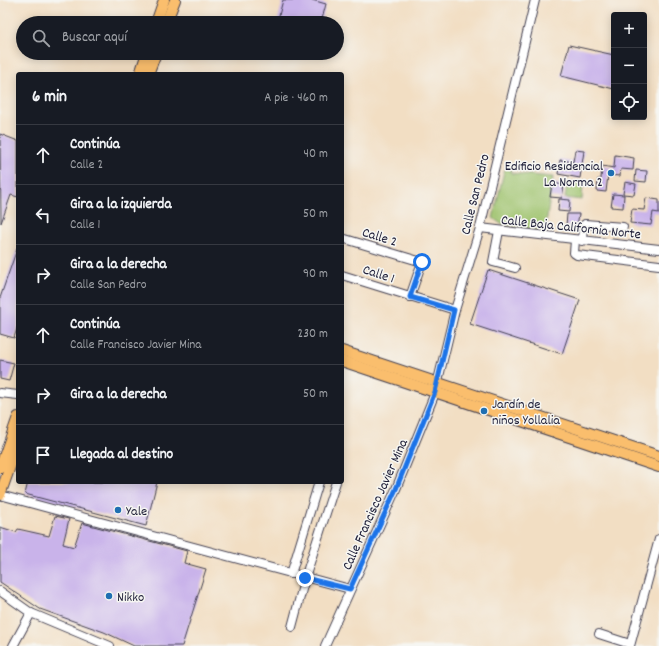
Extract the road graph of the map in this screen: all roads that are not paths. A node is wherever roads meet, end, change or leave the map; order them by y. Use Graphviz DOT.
graph roads {
  1 [pos="164,0"];
  2 [pos="175,0"];
  3 [pos="535,0"];
  4 [pos="158,16"];
  5 [pos="169,16"];
  6 [pos="145,60"];
  7 [pos="153,60"];
  8 [pos="141,72"];
  9 [pos="149,72"];
  10 [pos="623,227"];
  11 [pos="480,228"];
  12 [pos="499,231"];
  13 [pos="344,239"];
  14 [pos="578,240"];
  15 [pos="659,249"];
  16 [pos="659,265"];
  17 [pos="515,268"];
  18 [pos="344,276"];
  19 [pos="410,297"];
  20 [pos="454,310"];
  21 [pos="344,352"];
  22 [pos="344,363"];
  23 [pos="436,388"];
  24 [pos="0,393"];
  25 [pos="16,395"];
  26 [pos="16,423"];
  27 [pos="16,450"];
  28 [pos="659,456"];
  29 [pos="659,467"];
  30 [pos="0,468"];
  31 [pos="318,484"];
  32 [pos="335,484"];
  33 [pos="0,495"];
  34 [pos="659,539"];
  35 [pos="291,574"];
  36 [pos="305,578"];
  37 [pos="350,589"];
  38 [pos="0,591"];
  39 [pos="31,613"];
  40 [pos="292,627"];
  41 [pos="599,634"];
  42 [pos="630,645"];
  43 [pos="13,646"];
  44 [pos="110,646"];
  45 [pos="325,646"];
  1 -- 4 [label="main road"];
  2 -- 5 [label="main road"];
  3 -- 11 [label="street, Calle San Pedro"];
  6 -- 8 [label="main road"];
  7 -- 9 [label="main road"];
  10 -- 14 [label="street"];
  11 -- 12 [label="street, Calle Baja California Norte"];
  11 -- 20 [label="street, Calle San Pedro"];
  12 -- 14 [label="street, Calle Baja California Norte"];
  12 -- 17 [label="street"];
  13 -- 19 [label="street, Calle 2"];
  14 -- 15 [label="street, Calle Baja California Norte"];
  14 -- 16 [label="street"];
  18 -- 19 [label="street, Calle 1"];
  19 -- 20 [label="street, Calle 1"];
  20 -- 23 [label="street, Calle San Pedro"];
  21 -- 23 [label="main road"];
  22 -- 23 [label="main road"];
  23 -- 28 [label="main road"];
  23 -- 29 [label="main road"];
  23 -- 37 [label="street, Calle Francisco Javier Mina"];
  24 -- 25 [label="street"];
  26 -- 30 [label="main road"];
  27 -- 33 [label="main road"];
  31 -- 35 [label="street"];
  32 -- 36 [label="street"];
  33 -- 35 [label="street"];
  34 -- 42 [label="street"];
  35 -- 36 [label="street"];
  36 -- 37 [label="street"];
  36 -- 40 [label="street"];
  37 -- 45 [label="street, Calle Francisco Javier Mina"];
  38 -- 39 [label="street"];
  39 -- 43 [label="street"];
  39 -- 44 [label="street"];
  41 -- 42 [label="street"];
}
